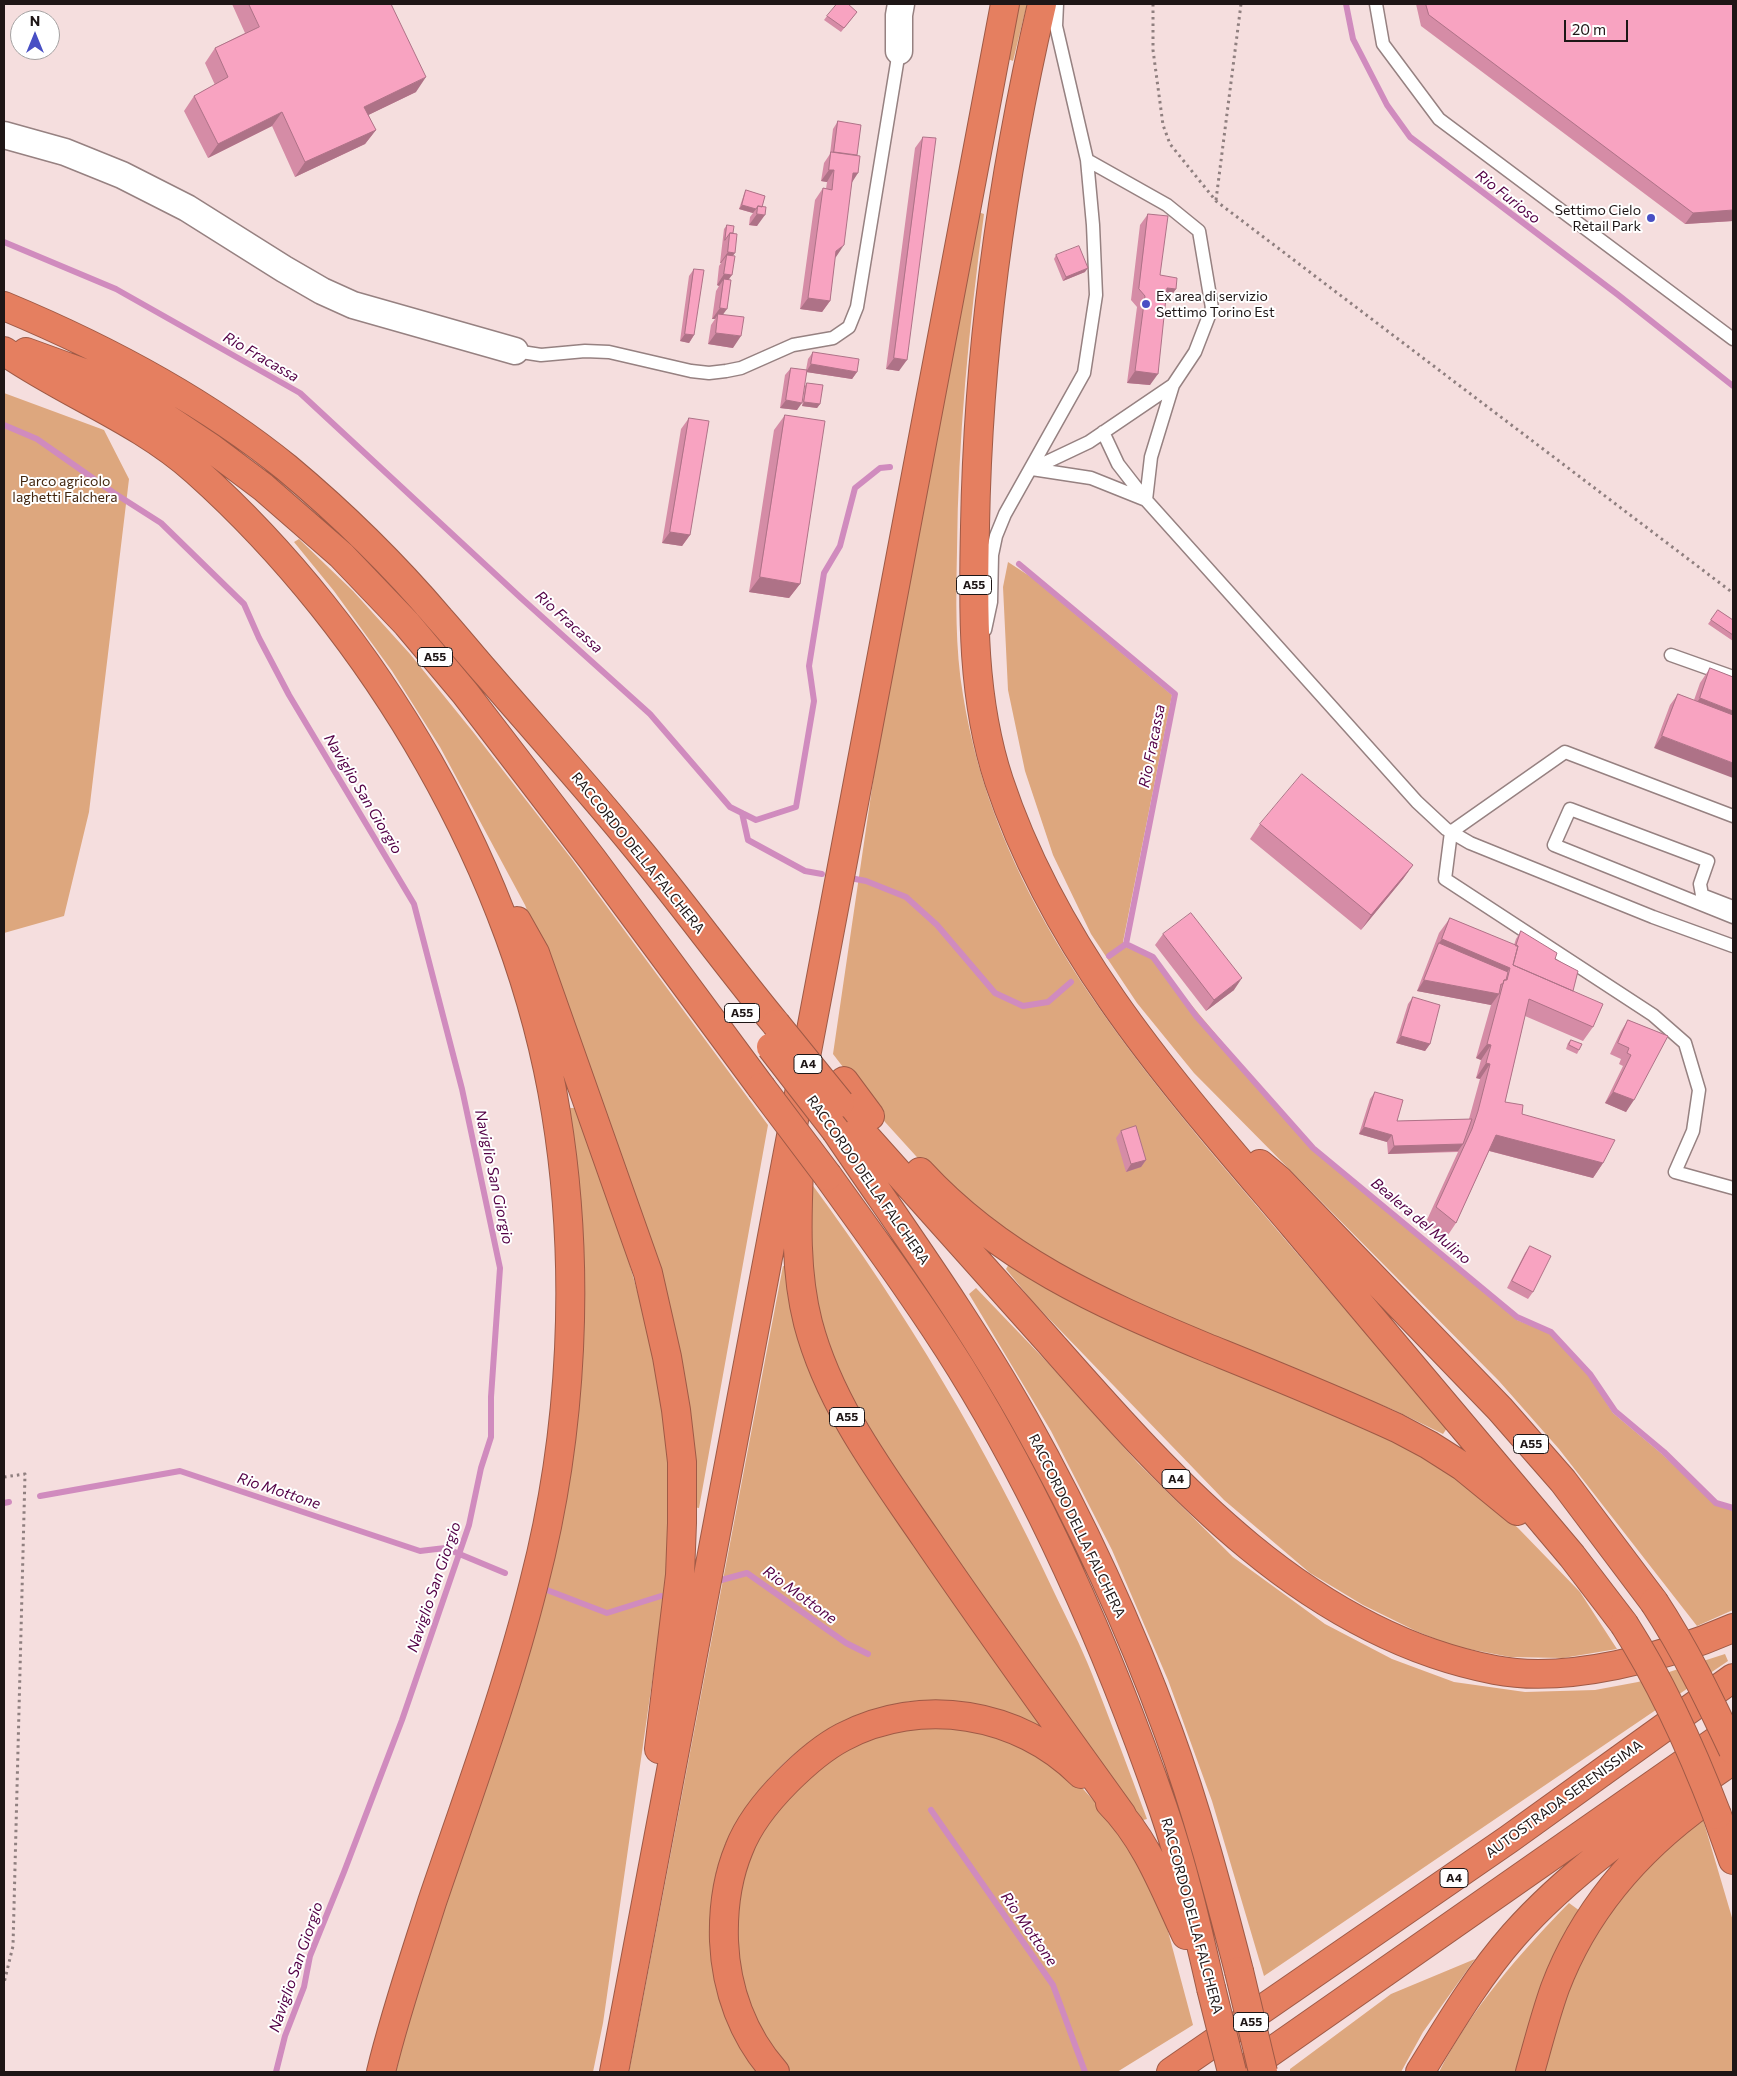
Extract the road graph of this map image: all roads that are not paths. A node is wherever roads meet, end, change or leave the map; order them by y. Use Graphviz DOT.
graph roads {
  1 [pos="901,4"];
  2 [pos="1005,4"];
  3 [pos="1042,4"];
  4 [pos="1057,4"];
  5 [pos="1376,4"];
  6 [pos="899,52"];
  7 [pos="4,135"];
  8 [pos="1087,160"];
  9 [pos="4,306"];
  10 [pos="1733,339"];
  11 [pos="4,344"];
  12 [pos="4,351"];
  13 [pos="515,351"];
  14 [pos="1173,385"];
  15 [pos="1104,432"];
  16 [pos="1032,469"];
  17 [pos="1146,500"];
  18 [pos="1672,654"];
  19 [pos="977,670"];
  20 [pos="1733,677"];
  21 [pos="455,813"];
  22 [pos="1733,816"];
  23 [pos="1451,832"];
  24 [pos="1733,907"];
  25 [pos="1733,917"];
  26 [pos="827,944"];
  27 [pos="1733,946"];
  28 [pos="732,971"];
  29 [pos="776,1025"];
  30 [pos="842,1092"];
  31 [pos="1197,1112"];
  32 [pos="1733,1188"];
  33 [pos="1572,1556"];
  34 [pos="1733,1628"];
  35 [pos="1733,1678"];
  36 [pos="1733,1729"];
  37 [pos="1733,1750"];
  38 [pos="1733,1760"];
  39 [pos="1733,1781"];
  40 [pos="1122,1815"];
  41 [pos="1733,1860"];
  42 [pos="639,1941"];
  43 [pos="1211,1988"];
  44 [pos="1172,2070"];
  45 [pos="381,2072"];
  46 [pos="614,2072"];
  47 [pos="775,2072"];
  48 [pos="1232,2072"];
  49 [pos="1242,2072"];
  50 [pos="1263,2072"];
  51 [pos="1420,2072"];
  52 [pos="1530,2072"];
  1 -- 6 [label="street"];
  2 -- 26 [label="highway, A55"];
  3 -- 19 [label="highway, A55"];
  4 -- 8 [label="lane"];
  5 -- 10 [label="lane"];
  6 -- 13 [label="lane"];
  7 -- 13 [label="street"];
  8 -- 14 [label="lane"];
  8 -- 16 [label="lane"];
  9 -- 28 [label="highway, RACCORDO DELLA FALCHERA / A55"];
  11 -- 43 [label="highway, RACCORDO DELLA FALCHERA / A55, bridge"];
  12 -- 21 [label="highway"];
  14 -- 15 [label="lane"];
  14 -- 17 [label="lane"];
  15 -- 16 [label="lane"];
  15 -- 17 [label="lane"];
  16 -- 17 [label="lane"];
  16 -- 19 [label="lane"];
  17 -- 23 [label="lane"];
  18 -- 20 [label="lane"];
  19 -- 31 [label="highway, A55"];
  21 -- 42 [label="highway"];
  21 -- 45 [label="highway"];
  22 -- 23 [label="lane"];
  23 -- 27 [label="lane"];
  23 -- 32 [label="lane"];
  24 -- 25 [label="lane"];
  26 -- 40 [label="highway, A55"];
  26 -- 42 [label="highway"];
  28 -- 29 [label="highway, A4"];
  29 -- 30 [label="highway, A4, bridge"];
  29 -- 50 [label="highway, RACCORDO DELLA FALCHERA / A55, bridge"];
  30 -- 33 [label="highway"];
  30 -- 34 [label="highway, A4"];
  31 -- 33 [label="highway"];
  31 -- 37 [label="highway, A55, bridge"];
  33 -- 41 [label="highway, bridge"];
  35 -- 44 [label="highway, AUTOSTRADA SERENISSIMA / A4"];
  36 -- 49 [label="highway"];
  38 -- 51 [label="highway"];
  39 -- 52 [label="highway"];
  40 -- 43 [label="highway"];
  40 -- 47 [label="highway"];
  42 -- 46 [label="highway"];
  43 -- 48 [label="highway, RACCORDO DELLA FALCHERA / A55, bridge"];
}
